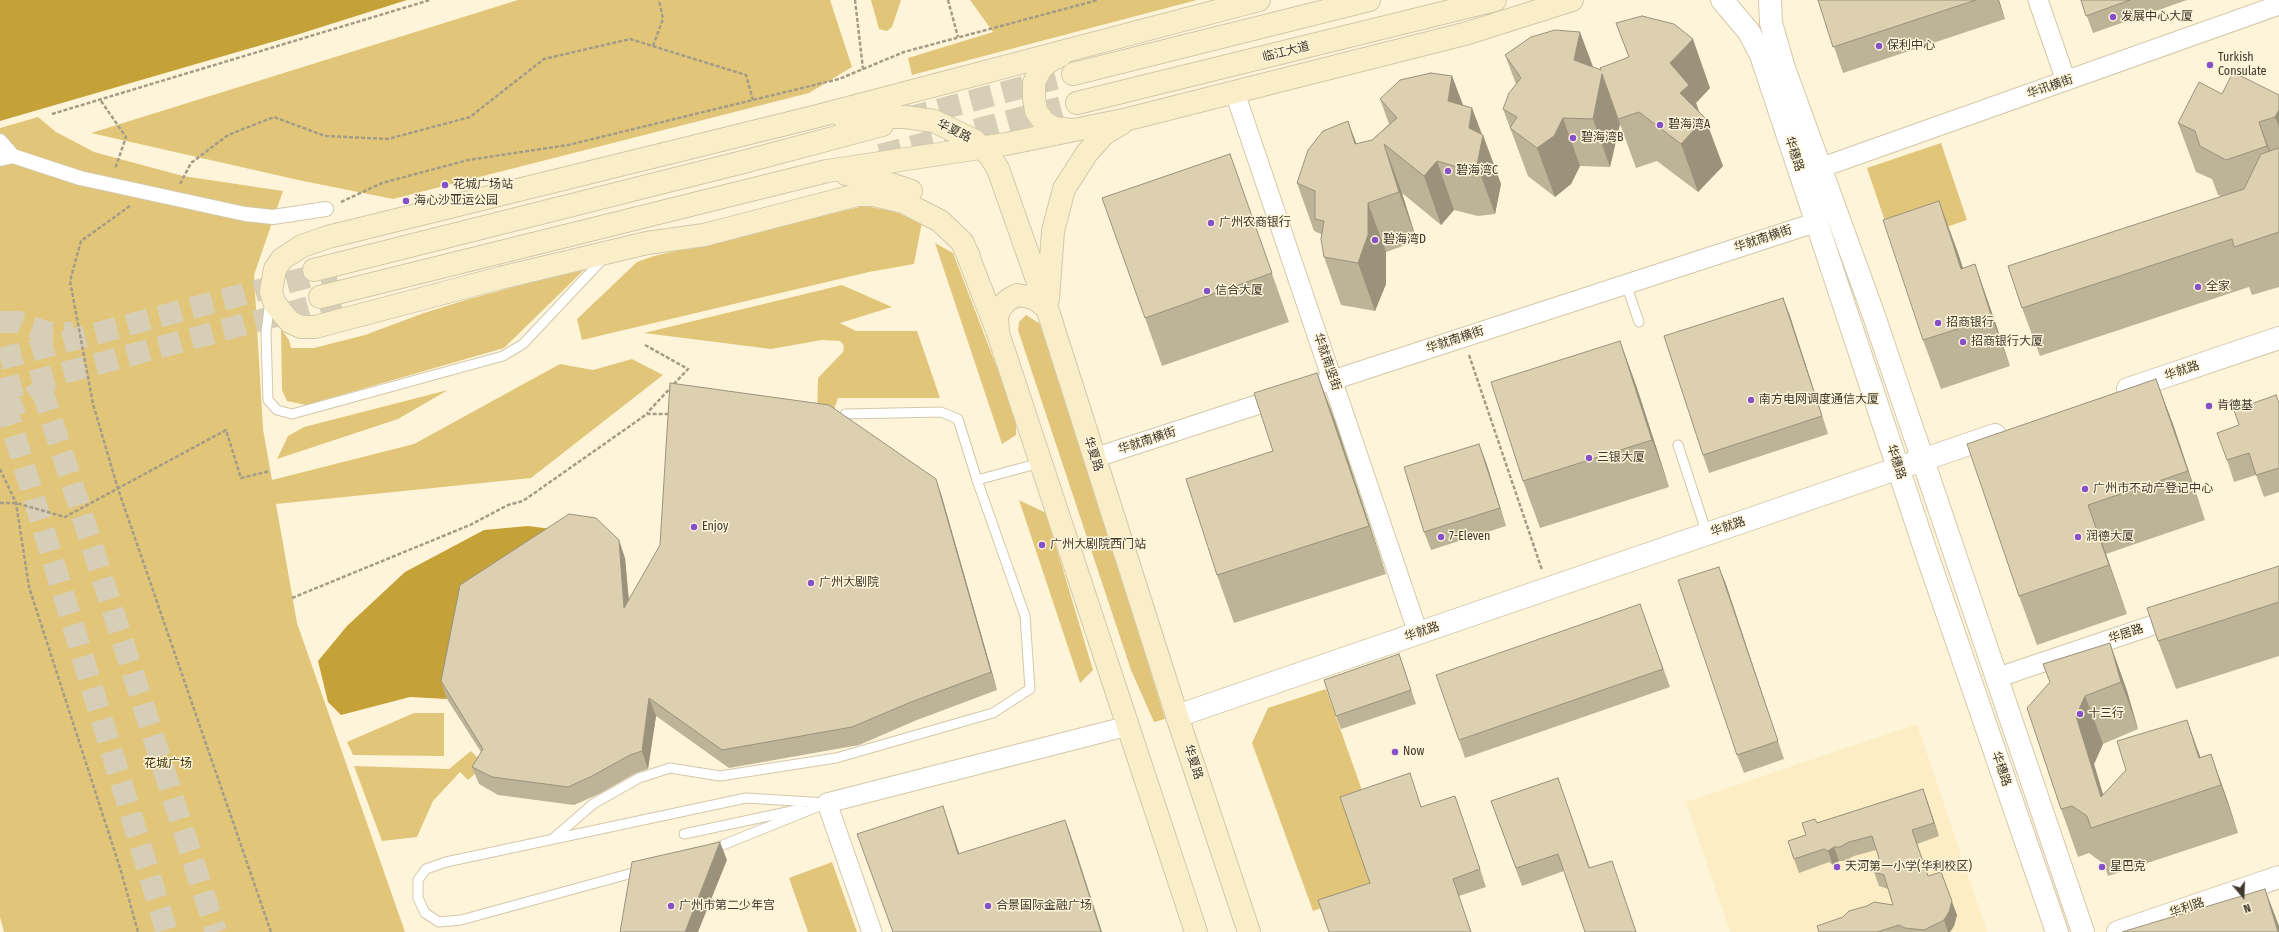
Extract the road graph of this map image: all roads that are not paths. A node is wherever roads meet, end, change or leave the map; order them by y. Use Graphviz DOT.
graph roads {
  1 [pos="1259,0"];
  2 [pos="1369,0"];
  3 [pos="1495,0"];
  4 [pos="1572,0"];
  5 [pos="1722,0"];
  6 [pos="1770,0"];
  7 [pos="2038,0"];
  8 [pos="2279,6"];
  9 [pos="1070,50"];
  10 [pos="1072,74"];
  11 [pos="2066,81"];
  12 [pos="907,92"];
  13 [pos="1235,92"];
  14 [pos="1077,103"];
  15 [pos="814,117"];
  16 [pos="864,117"];
  17 [pos="1128,120"];
  18 [pos="934,121"];
  19 [pos="1084,129"];
  20 [pos="0,141"];
  21 [pos="822,141"];
  22 [pos="982,148"];
  23 [pos="6,158"];
  24 [pos="1820,168"];
  25 [pos="827,171"];
  26 [pos="326,209"];
  27 [pos="1816,222"];
  28 [pos="609,252"];
  29 [pos="969,256"];
  30 [pos="314,270"];
  31 [pos="1626,284"];
  32 [pos="271,292"];
  33 [pos="320,296"];
  34 [pos="1047,308"];
  35 [pos="1639,322"];
  36 [pos="998,333"];
  37 [pos="2279,338"];
  38 [pos="1333,380"];
  39 [pos="2110,396"];
  40 [pos="845,414"];
  41 [pos="2017,428"];
  42 [pos="1678,445"];
  43 [pos="1094,458"];
  44 [pos="1922,460"];
  45 [pos="1040,462"];
  46 [pos="1898,468"];
  47 [pos="977,480"];
  48 [pos="1707,534"];
  49 [pos="2198,610"];
  50 [pos="1418,633"];
  51 [pos="1996,678"];
  52 [pos="1177,716"];
  53 [pos="1128,726"];
  54 [pos="827,803"];
  55 [pos="684,834"];
  56 [pos="554,839"];
  57 [pos="2279,877"];
  58 [pos="872,932"];
  59 [pos="1196,932"];
  60 [pos="1249,932"];
  61 [pos="2057,932"];
  62 [pos="2083,932"];
  63 [pos="2118,932"];
  1 -- 9 [label="main road"];
  2 -- 10 [label="main road"];
  3 -- 14 [label="main road, 临江大道"];
  4 -- 13 [label="main road"];
  5 -- 27 [label="street, 华穗路"];
  6 -- 24 [label="street, 华穗路"];
  7 -- 11 [label="street"];
  8 -- 11 [label="street, 华讯横街"];
  9 -- 12 [label="main road"];
  9 -- 19 [label="main road"];
  11 -- 24 [label="street, 华讯横街"];
  12 -- 15 [label="main road"];
  12 -- 16 [label="main road"];
  13 -- 17 [label="main road"];
  13 -- 38 [label="street, 华就南竖街"];
  15 -- 16 [label="main road, 华夏路"];
  15 -- 32 [label="main road"];
  16 -- 18 [label="main road, 华夏路"];
  16 -- 21 [label="main road"];
  17 -- 19 [label="main road"];
  17 -- 34 [label="main road"];
  18 -- 21 [label="main road"];
  18 -- 22 [label="main road, 华夏路"];
  19 -- 22 [label="main road"];
  20 -- 23 [label="street"];
  21 -- 30 [label="main road"];
  22 -- 25 [label="main road"];
  22 -- 34 [label="main road, 华夏路"];
  23 -- 26 [label="street"];
  24 -- 44 [label="street, 华穗路"];
  25 -- 29 [label="main road"];
  25 -- 33 [label="main road"];
  27 -- 31 [label="street, 华就南横街"];
  27 -- 46 [label="street, 华穗路"];
  28 -- 29 [label="main road"];
  28 -- 32 [label="main road"];
  28 -- 32 [label="lane"];
  29 -- 36 [label="main road"];
  31 -- 35 [label="lane"];
  31 -- 38 [label="street, 华就南横街"];
  34 -- 36 [label="main road"];
  34 -- 43 [label="main road, 华夏路"];
  36 -- 45 [label="main road"];
  37 -- 39 [label="street, 华就路"];
  38 -- 43 [label="street, 华就南横街"];
  38 -- 50 [label="street, 华就南竖街"];
  40 -- 47 [label="lane"];
  41 -- 44 [label="street, 华就路"];
  42 -- 48 [label="lane"];
  43 -- 52 [label="main road, 华夏路"];
  44 -- 46 [label="street, 华就路"];
  44 -- 51 [label="street, 华穗路"];
  45 -- 47 [label="lane"];
  45 -- 53 [label="main road"];
  46 -- 48 [label="street, 华就路"];
  46 -- 61 [label="street, 华穗路"];
  47 -- 56 [label="lane"];
  48 -- 50 [label="street, 华就路"];
  49 -- 51 [label="street, 华居路"];
  50 -- 52 [label="street, 华就路"];
  51 -- 62 [label="street, 华穗路"];
  52 -- 60 [label="main road, 华夏路"];
  53 -- 54 [label="street"];
  53 -- 59 [label="main road"];
  54 -- 55 [label="lane"];
  54 -- 56 [label="lane"];
  54 -- 56 [label="lane"];
  54 -- 58 [label="street"];
  57 -- 63 [label="street, 华利路"];
}
